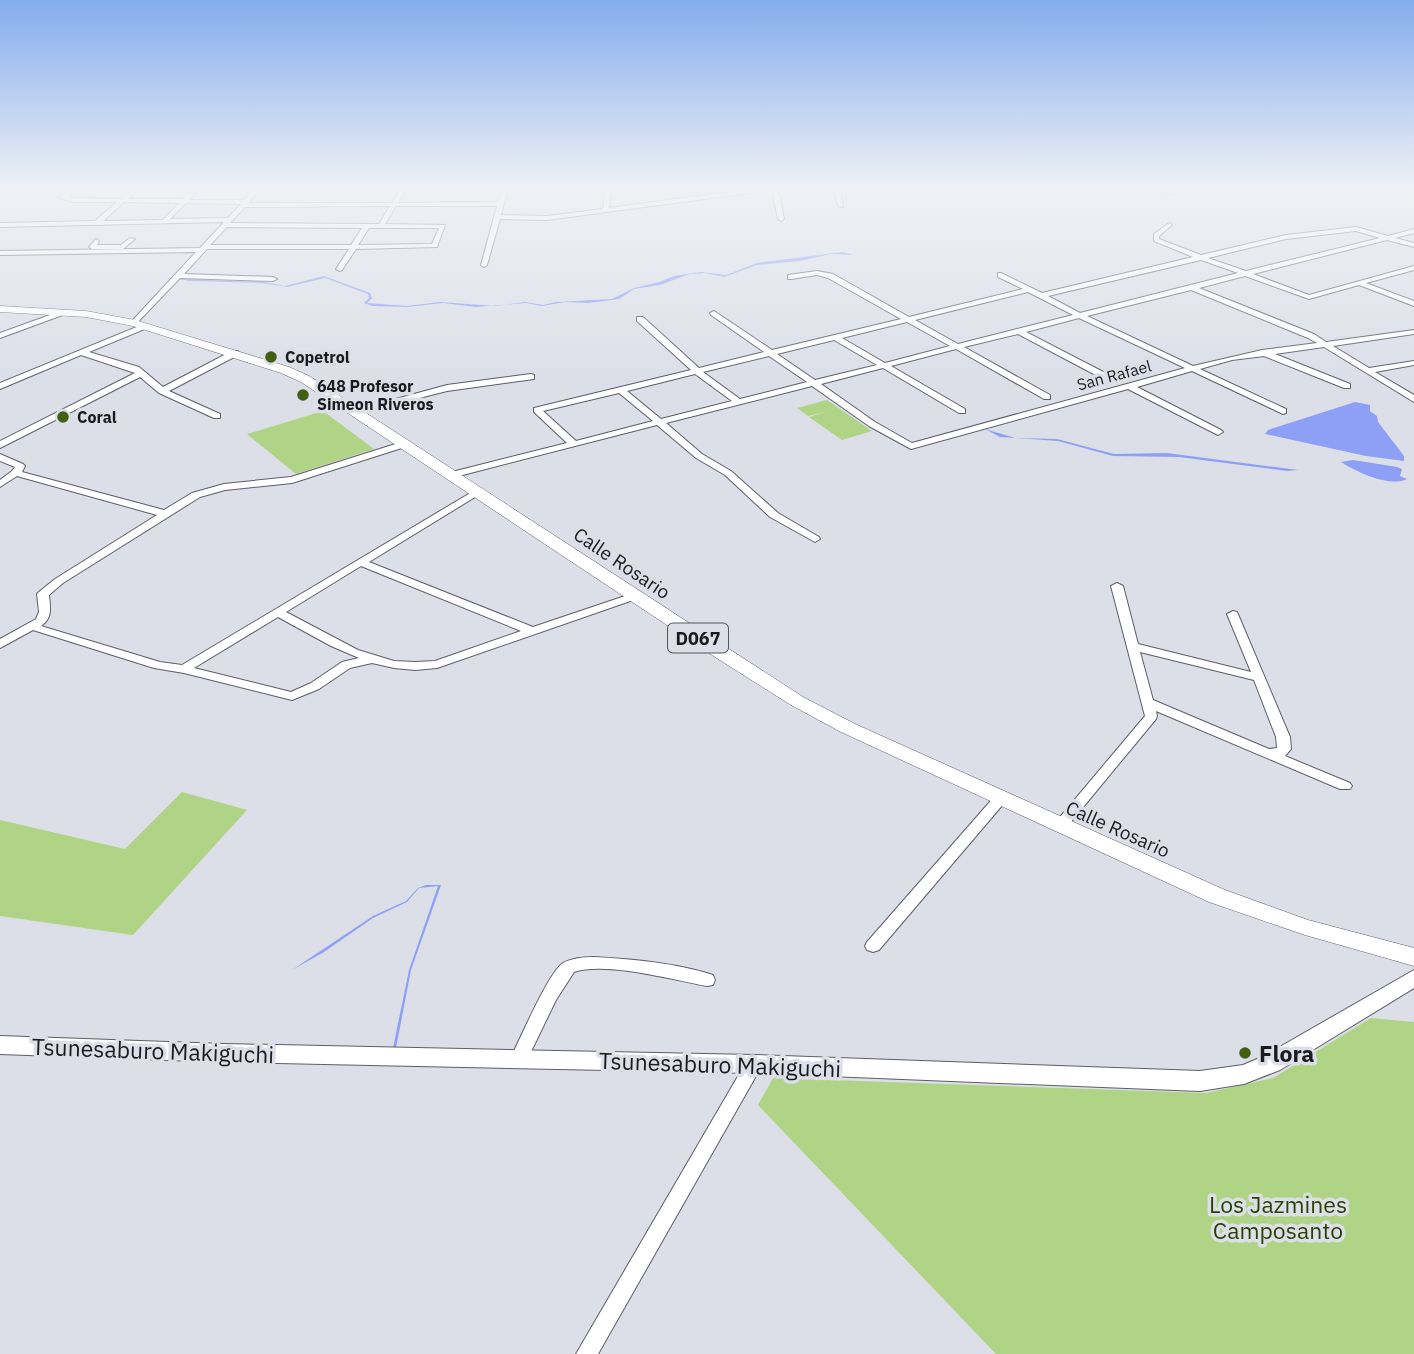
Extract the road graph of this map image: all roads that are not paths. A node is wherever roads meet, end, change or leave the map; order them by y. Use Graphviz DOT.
graph roads {
  1 [pos="63,251"];
  2 [pos="199,251"];
  3 [pos="351,251"];
  4 [pos="487,251"];
  5 [pos="1184,251"];
  6 [pos="1223,251"];
  7 [pos="1335,251"];
  8 [pos="0,253"];
  9 [pos="1199,257"];
  10 [pos="484,265"];
  11 [pos="1414,268"];
  12 [pos="340,269"];
  13 [pos="1245,274"];
  14 [pos="1000,275"];
  15 [pos="180,276"];
  16 [pos="791,277"];
  17 [pos="273,279"];
  18 [pos="1359,283"];
  19 [pos="1194,288"];
  20 [pos="1028,290"];
  21 [pos="1040,296"];
  22 [pos="1414,304"];
  23 [pos="0,309"];
  24 [pos="64,313"];
  25 [pos="714,313"];
  26 [pos="1082,317"];
  27 [pos="640,319"];
  28 [pos="909,320"];
  29 [pos="140,324"];
  30 [pos="1021,332"];
  31 [pos="1414,332"];
  32 [pos="0,336"];
  33 [pos="837,338"];
  34 [pos="1326,345"];
  35 [pos="958,348"];
  36 [pos="80,352"];
  37 [pos="1262,352"];
  38 [pos="236,353"];
  39 [pos="770,354"];
  40 [pos="1414,363"];
  41 [pos="884,365"];
  42 [pos="1190,368"];
  43 [pos="1369,370"];
  44 [pos="698,372"];
  45 [pos="141,373"];
  46 [pos="531,377"];
  47 [pos="1110,379"];
  48 [pos="815,383"];
  49 [pos="0,386"];
  50 [pos="1129,386"];
  51 [pos="1347,386"];
  52 [pos="621,390"];
  53 [pos="162,391"];
  54 [pos="1047,397"];
  55 [pos="1414,398"];
  56 [pos="738,402"];
  57 [pos="356,411"];
  58 [pos="962,411"];
  59 [pos="1283,411"];
  60 [pos="217,416"];
  61 [pos="659,422"];
  62 [pos="1218,432"];
  63 [pos="572,442"];
  64 [pos="405,444"];
  65 [pos="0,445"];
  66 [pos="911,446"];
  67 [pos="0,457"];
  68 [pos="16,473"];
  69 [pos="451,475"];
  70 [pos="0,484"];
  71 [pos="477,492"];
  72 [pos="166,513"];
  73 [pos="815,539"];
  74 [pos="360,562"];
  75 [pos="1117,586"];
  76 [pos="635,596"];
  77 [pos="278,612"];
  78 [pos="1233,614"];
  79 [pos="34,627"];
  80 [pos="534,632"];
  81 [pos="0,644"];
  82 [pos="1134,647"];
  83 [pos="369,660"];
  84 [pos="184,669"];
  85 [pos="1259,678"];
  86 [pos="1149,703"];
  87 [pos="1266,752"];
  88 [pos="1345,786"];
  89 [pos="1000,799"];
  90 [pos="1060,826"];
  91 [pos="873,946"];
  92 [pos="1414,957"];
  93 [pos="1414,978"];
  94 [pos="707,980"];
  95 [pos="0,1045"];
  96 [pos="519,1059"];
  97 [pos="754,1064"];
  98 [pos="586,1354"];
  1 -- 8 [label="street"];
  2 -- 15 [label="street"];
  3 -- 12 [label="street"];
  4 -- 10 [label="street"];
  5 -- 9 [label="street"];
  6 -- 9 [label="street"];
  7 -- 13 [label="street"];
  9 -- 13 [label="street"];
  9 -- 21 [label="street"];
  11 -- 18 [label="street"];
  13 -- 18 [label="street"];
  13 -- 19 [label="street"];
  14 -- 20 [label="street"];
  15 -- 17 [label="street"];
  15 -- 29 [label="street"];
  16 -- 28 [label="street"];
  18 -- 22 [label="street"];
  19 -- 26 [label="street"];
  19 -- 34 [label="street"];
  20 -- 21 [label="street"];
  20 -- 28 [label="street"];
  21 -- 26 [label="street"];
  23 -- 24 [label="main road, Calle Rosario / D067"];
  24 -- 29 [label="main road, Calle Rosario / D067"];
  24 -- 32 [label="street"];
  25 -- 39 [label="street"];
  26 -- 30 [label="street"];
  26 -- 42 [label="street"];
  27 -- 44 [label="street"];
  28 -- 33 [label="street"];
  28 -- 35 [label="street"];
  29 -- 36 [label="street"];
  29 -- 38 [label="main road, Calle Rosario / D067"];
  30 -- 35 [label="street"];
  30 -- 47 [label="street"];
  31 -- 34 [label="street, San Rafael"];
  33 -- 39 [label="street"];
  33 -- 41 [label="street"];
  34 -- 37 [label="street, San Rafael"];
  34 -- 43 [label="street"];
  35 -- 41 [label="street"];
  35 -- 54 [label="street"];
  36 -- 45 [label="street"];
  36 -- 49 [label="street"];
  37 -- 42 [label="street, San Rafael"];
  37 -- 51 [label="street"];
  38 -- 53 [label="street"];
  38 -- 57 [label="main road, Calle Rosario / D067"];
  39 -- 44 [label="street"];
  39 -- 48 [label="street"];
  40 -- 43 [label="street"];
  41 -- 48 [label="street"];
  41 -- 58 [label="street"];
  42 -- 50 [label="street, San Rafael"];
  42 -- 59 [label="street"];
  43 -- 55 [label="street"];
  44 -- 52 [label="street"];
  44 -- 56 [label="street"];
  45 -- 53 [label="street"];
  45 -- 65 [label="street"];
  46 -- 57 [label="street"];
  48 -- 56 [label="street"];
  48 -- 66 [label="street"];
  50 -- 62 [label="street"];
  50 -- 66 [label="street, San Rafael"];
  52 -- 61 [label="street"];
  52 -- 63 [label="street"];
  53 -- 60 [label="street"];
  56 -- 61 [label="street"];
  57 -- 64 [label="main road, Calle Rosario / D067"];
  61 -- 63 [label="street"];
  61 -- 73 [label="street"];
  63 -- 69 [label="street"];
  64 -- 69 [label="main road, Calle Rosario / D067"];
  64 -- 72 [label="street"];
  67 -- 68 [label="street"];
  68 -- 70 [label="street"];
  68 -- 72 [label="street"];
  69 -- 71 [label="main road, Calle Rosario / D067"];
  71 -- 74 [label="street"];
  71 -- 76 [label="main road, Calle Rosario / D067"];
  72 -- 79 [label="street"];
  74 -- 77 [label="street"];
  74 -- 80 [label="street"];
  75 -- 82 [label="street"];
  76 -- 80 [label="street"];
  76 -- 89 [label="main road, Calle Rosario / D067"];
  77 -- 83 [label="street"];
  77 -- 84 [label="street"];
  78 -- 85 [label="street"];
  79 -- 81 [label="street"];
  79 -- 84 [label="street"];
  80 -- 83 [label="street"];
  82 -- 85 [label="street"];
  82 -- 86 [label="street"];
  83 -- 84 [label="street"];
  85 -- 87 [label="street"];
  86 -- 87 [label="street"];
  86 -- 90 [label="street"];
  87 -- 88 [label="street"];
  89 -- 90 [label="main road, Calle Rosario / D067"];
  89 -- 91 [label="street"];
  90 -- 92 [label="main road, Calle Rosario / D067"];
  93 -- 97 [label="street, Tsunesaburo Makiguchi"];
  94 -- 96 [label="street"];
  95 -- 96 [label="street, Tsunesaburo Makiguchi"];
  96 -- 97 [label="street, Tsunesaburo Makiguchi"];
  97 -- 98 [label="street"];
}
